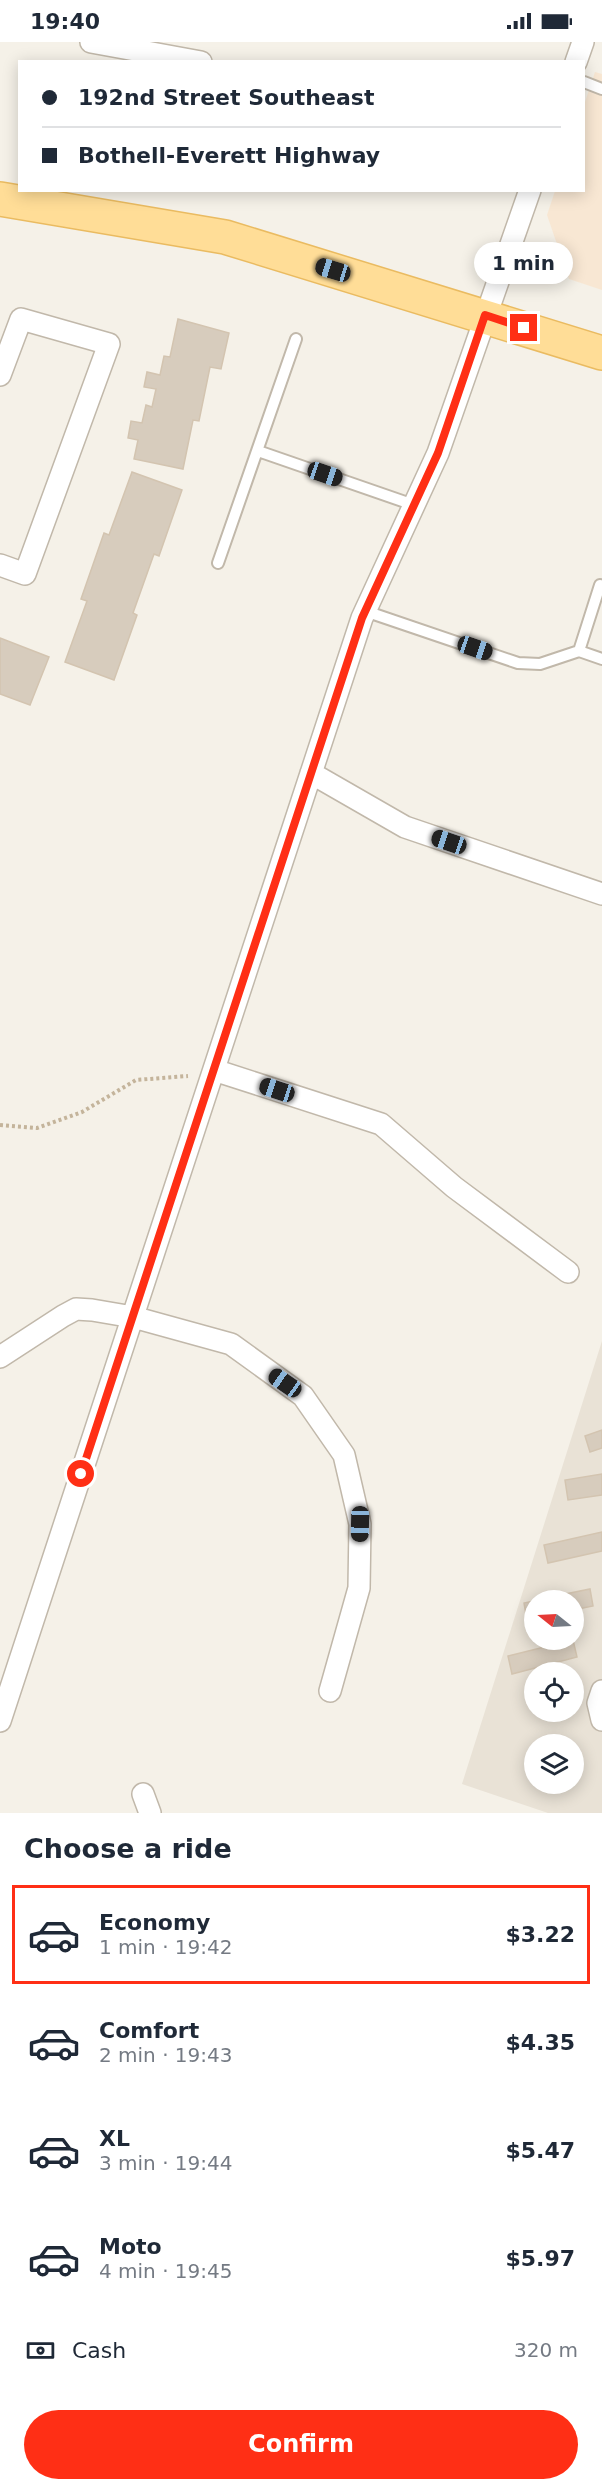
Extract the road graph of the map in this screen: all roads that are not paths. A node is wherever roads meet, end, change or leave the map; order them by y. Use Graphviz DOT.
graph roads {
  1 [pos="90,42"];
  2 [pos="583,42"];
  3 [pos="127,45"];
  4 [pos="192,60"];
  5 [pos="577,60"];
  6 [pos="585,82"];
  7 [pos="602,89"];
  8 [pos="529,192"];
  9 [pos="0,199"];
  10 [pos="485,315"];
  11 [pos="296,339"];
  12 [pos="602,353"];
  13 [pos="0,375"];
  14 [pos="258,451"];
  15 [pos="414,505"];
  16 [pos="218,563"];
  17 [pos="0,565"];
  18 [pos="602,586"];
  19 [pos="365,611"];
  20 [pos="579,651"];
  21 [pos="602,659"];
  22 [pos="311,773"];
  23 [pos="602,894"];
  24 [pos="212,1075"];
  25 [pos="568,1272"];
  26 [pos="133,1317"];
  27 [pos="0,1357"];
  28 [pos="330,1691"];
  29 [pos="602,1691"];
  30 [pos="602,1720"];
  31 [pos="0,1721"];
  1 -- 3 [label="street"];
  2 -- 5 [label="street"];
  3 -- 4 [label="street"];
  6 -- 7 [label="lane"];
  8 -- 10 [label="street"];
  9 -- 10 [label="main road"];
  10 -- 12 [label="main road"];
  10 -- 15 [label="street"];
  11 -- 14 [label="lane"];
  13 -- 17 [label="street"];
  14 -- 15 [label="lane"];
  14 -- 16 [label="lane"];
  15 -- 19 [label="street"];
  18 -- 20 [label="lane"];
  19 -- 20 [label="lane"];
  19 -- 22 [label="street"];
  20 -- 21 [label="lane"];
  22 -- 23 [label="street"];
  22 -- 24 [label="street"];
  24 -- 25 [label="street"];
  24 -- 26 [label="street"];
  26 -- 27 [label="street"];
  26 -- 28 [label="street"];
  26 -- 31 [label="street"];
  29 -- 30 [label="street"];
}
